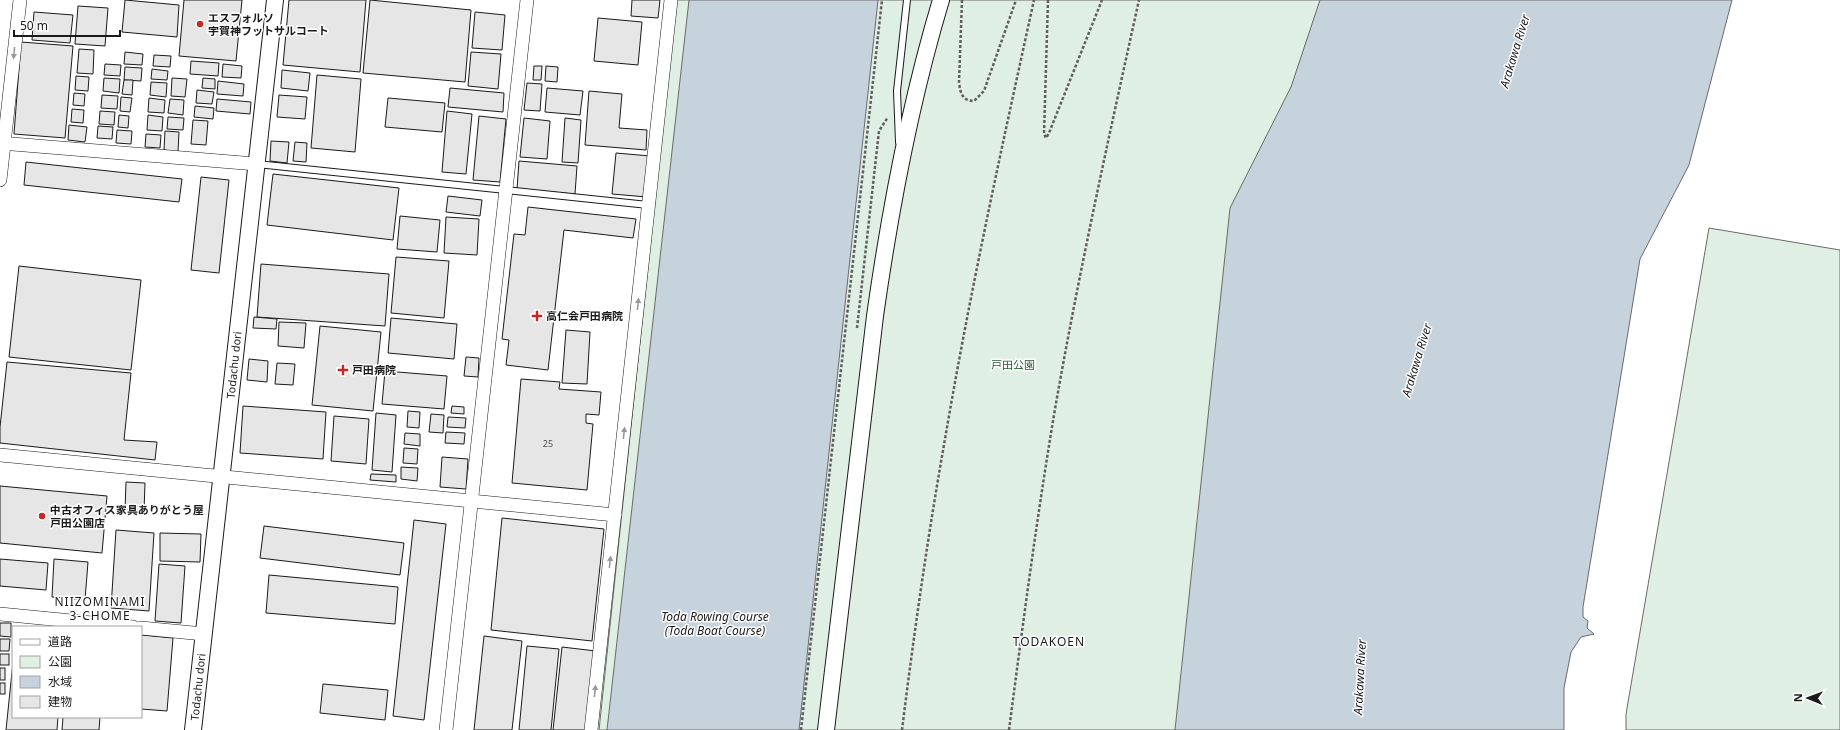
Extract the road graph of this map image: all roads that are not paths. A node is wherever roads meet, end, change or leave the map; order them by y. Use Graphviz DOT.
graph roads {
  1 [pos="20,0"];
  2 [pos="276,0"];
  3 [pos="527,0"];
  4 [pos="671,0"];
  5 [pos="907,0"];
  6 [pos="941,0"];
  7 [pos="2,144"];
  8 [pos="257,164"];
  9 [pos="900,166"];
  10 [pos="0,180"];
  11 [pos="506,191"];
  12 [pos="648,205"];
  13 [pos="0,455"];
  14 [pos="222,477"];
  15 [pos="472,501"];
  16 [pos="615,515"];
  17 [pos="0,614"];
  18 [pos="123,626"];
  19 [pos="142,628"];
  20 [pos="204,634"];
  21 [pos="193,730"];
  22 [pos="446,730"];
  23 [pos="591,730"];
  24 [pos="826,730"];
  1 -- 7 [label="street, one-way"];
  2 -- 8 [label="street, Todachu dori"];
  3 -- 11 [label="street"];
  4 -- 12 [label="street"];
  5 -- 9 [label="lane"];
  6 -- 9 [label="street"];
  7 -- 8 [label="street"];
  7 -- 10 [label="street"];
  8 -- 11 [label="lane"];
  8 -- 14 [label="street, Todachu dori"];
  9 -- 24 [label="street"];
  11 -- 12 [label="lane"];
  11 -- 15 [label="street"];
  16 -- 12 [label="street, one-way"];
  13 -- 14 [label="street"];
  14 -- 15 [label="street"];
  14 -- 20 [label="street, Todachu dori"];
  15 -- 16 [label="street"];
  15 -- 22 [label="street"];
  23 -- 16 [label="street, one-way"];
  17 -- 18 [label="street"];
  19 -- 20 [label="street"];
  20 -- 21 [label="street, Todachu dori"];
}
